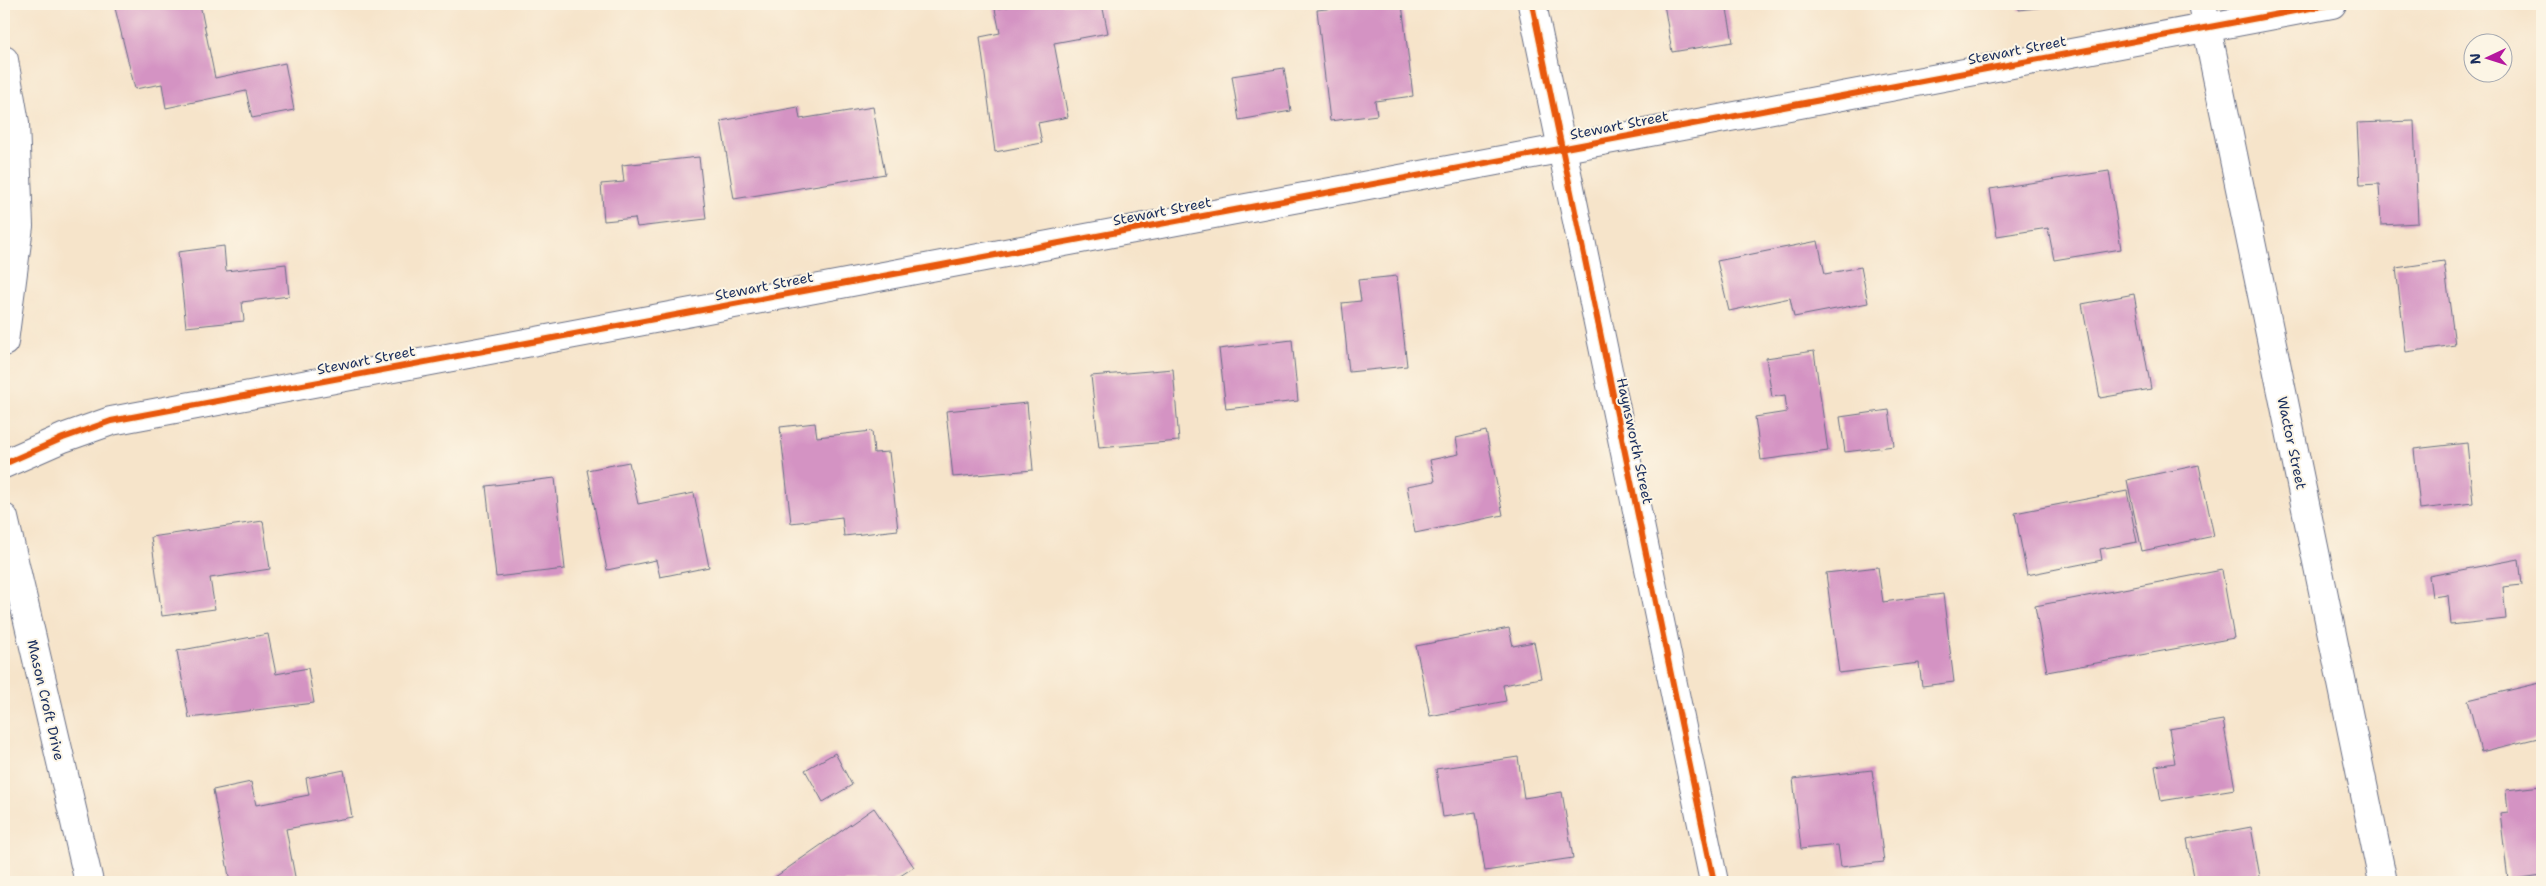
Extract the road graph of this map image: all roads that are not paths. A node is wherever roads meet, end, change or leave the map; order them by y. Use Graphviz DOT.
graph roads {
  1 [pos="1532,4"];
  2 [pos="2332,4"];
  3 [pos="2205,15"];
  4 [pos="4,60"];
  5 [pos="1562,149"];
  6 [pos="4,342"];
  7 [pos="4,464"];
  8 [pos="4,518"];
  9 [pos="89,882"];
  10 [pos="1714,882"];
  11 [pos="2383,882"];
  1 -- 5 [label="street, Haynsworth Street"];
  2 -- 3 [label="street, Stewart Street"];
  3 -- 5 [label="street, Stewart Street"];
  3 -- 11 [label="street, Wactor Street"];
  4 -- 6 [label="street"];
  5 -- 7 [label="street, Stewart Street"];
  5 -- 10 [label="street, Haynsworth Street"];
  8 -- 9 [label="street, Mason Croft Drive"];
}
